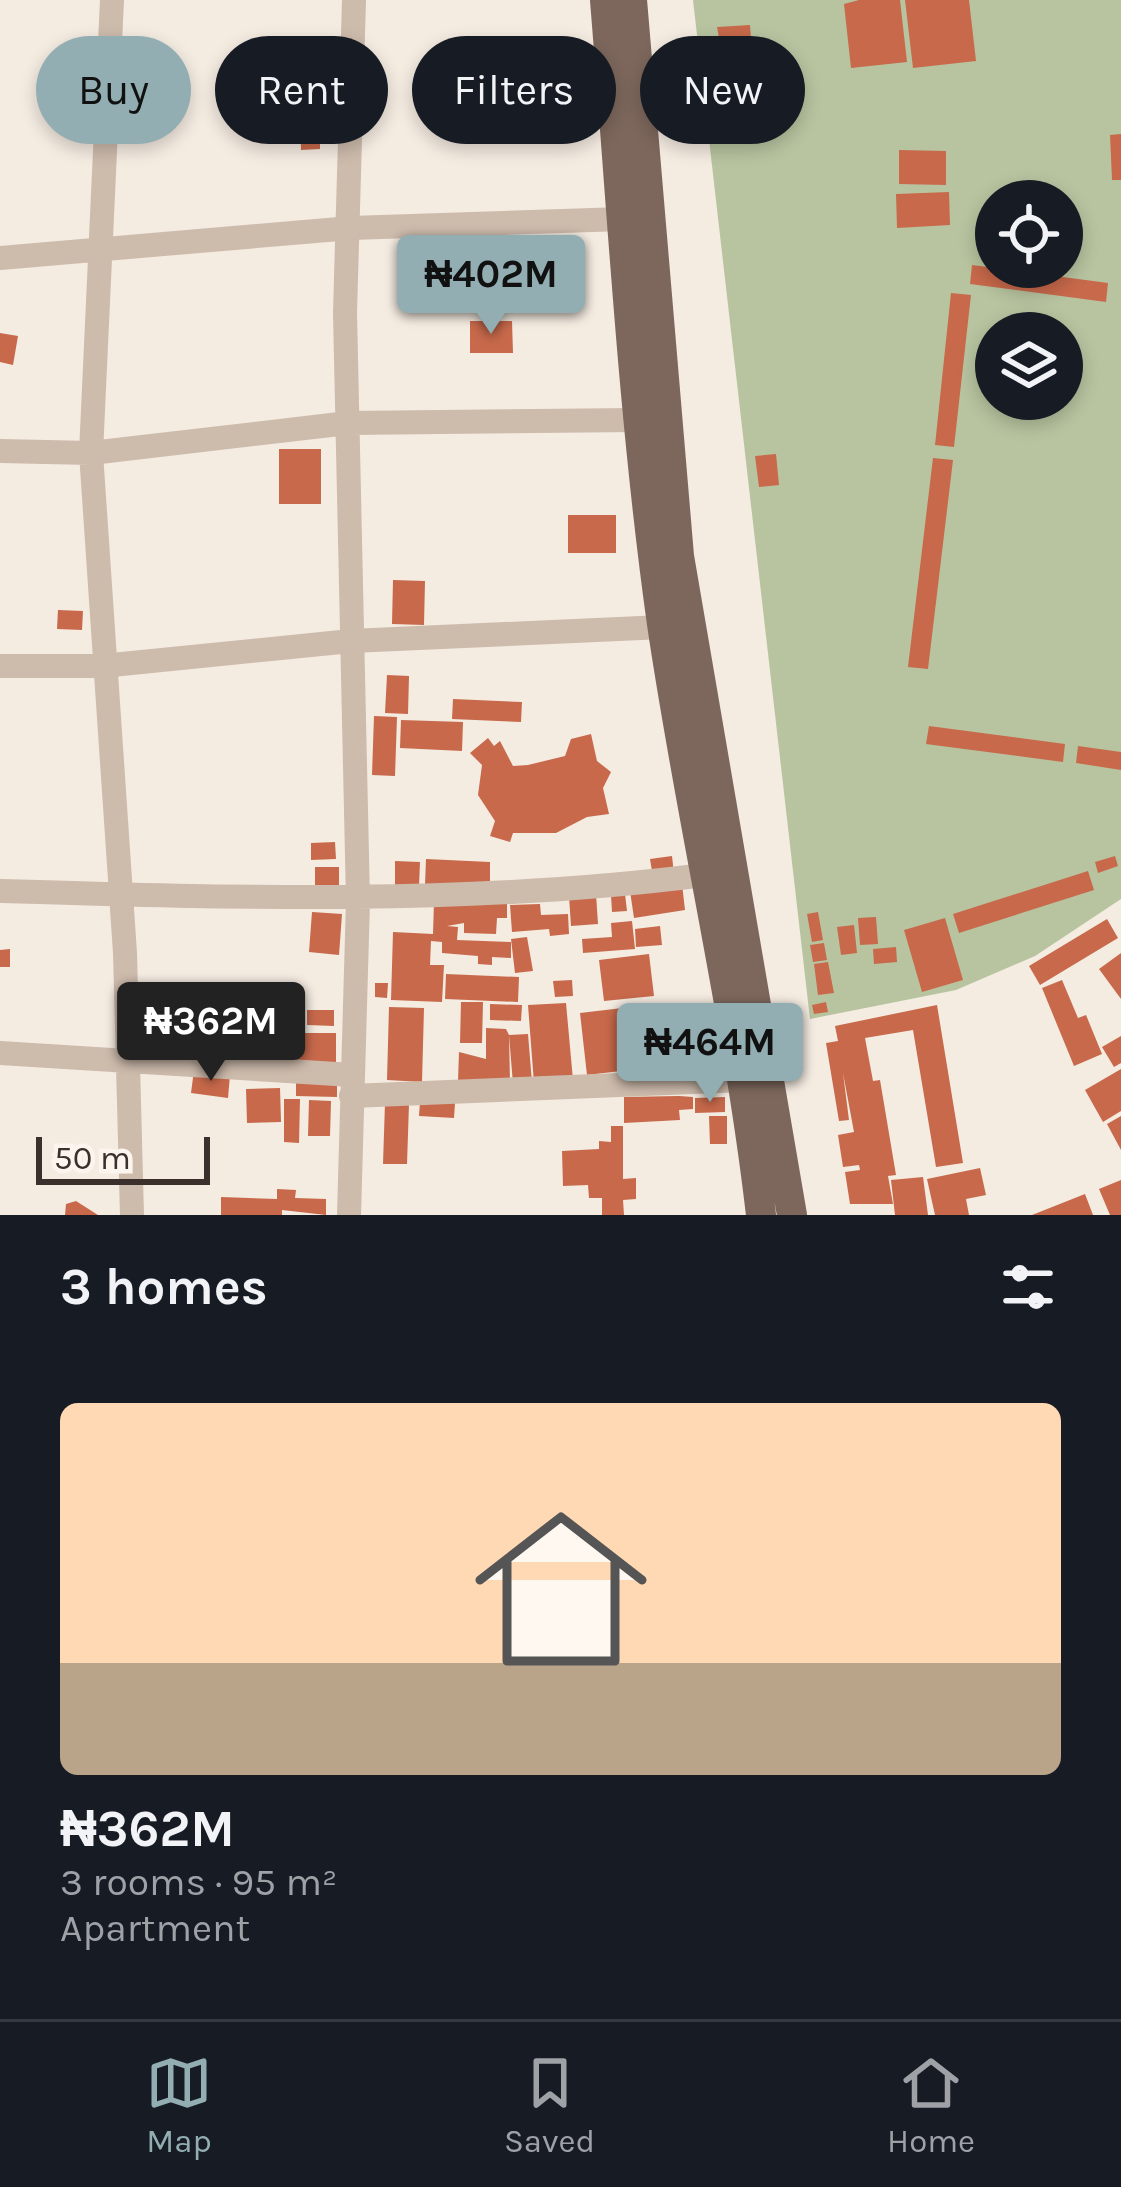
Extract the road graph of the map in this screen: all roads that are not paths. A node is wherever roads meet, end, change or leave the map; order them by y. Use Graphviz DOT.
graph roads {
  1 [pos="112,0"];
  2 [pos="354,0"];
  3 [pos="605,0"];
  4 [pos="632,0"];
  5 [pos="623,219"];
  6 [pos="351,228"];
  7 [pos="102,251"];
  8 [pos="0,258"];
  9 [pos="636,420"];
  10 [pos="348,423"];
  11 [pos="0,451"];
  12 [pos="91,453"];
  13 [pos="663,627"];
  14 [pos="351,641"];
  15 [pos="0,666"];
  16 [pos="102,666"];
  17 [pos="704,875"];
  18 [pos="0,891"];
  19 [pos="119,895"];
  20 [pos="358,901"];
  21 [pos="0,1053"];
  22 [pos="130,1059"];
  23 [pos="743,1080"];
  24 [pos="352,1086"];
  25 [pos="132,1215"];
  26 [pos="350,1215"];
  27 [pos="760,1215"];
  28 [pos="792,1215"];
  1 -- 7 [label="street"];
  2 -- 6 [label="street"];
  3 -- 5 [label="main road"];
  4 -- 28 [label="main road"];
  5 -- 6 [label="street"];
  5 -- 9 [label="main road"];
  6 -- 7 [label="street"];
  6 -- 10 [label="street"];
  7 -- 8 [label="street"];
  7 -- 12 [label="street"];
  9 -- 10 [label="street"];
  9 -- 13 [label="main road"];
  10 -- 12 [label="street"];
  10 -- 14 [label="street"];
  11 -- 12 [label="street"];
  12 -- 16 [label="street"];
  13 -- 14 [label="street"];
  13 -- 17 [label="main road"];
  14 -- 16 [label="street"];
  14 -- 20 [label="street"];
  15 -- 16 [label="street"];
  16 -- 19 [label="street"];
  17 -- 20 [label="street"];
  17 -- 23 [label="main road"];
  18 -- 19 [label="street"];
  19 -- 20 [label="street"];
  19 -- 22 [label="street"];
  20 -- 24 [label="street"];
  21 -- 22 [label="street"];
  22 -- 24 [label="street"];
  22 -- 25 [label="street"];
  23 -- 24 [label="street"];
  23 -- 27 [label="main road"];
  24 -- 26 [label="street"];
}
